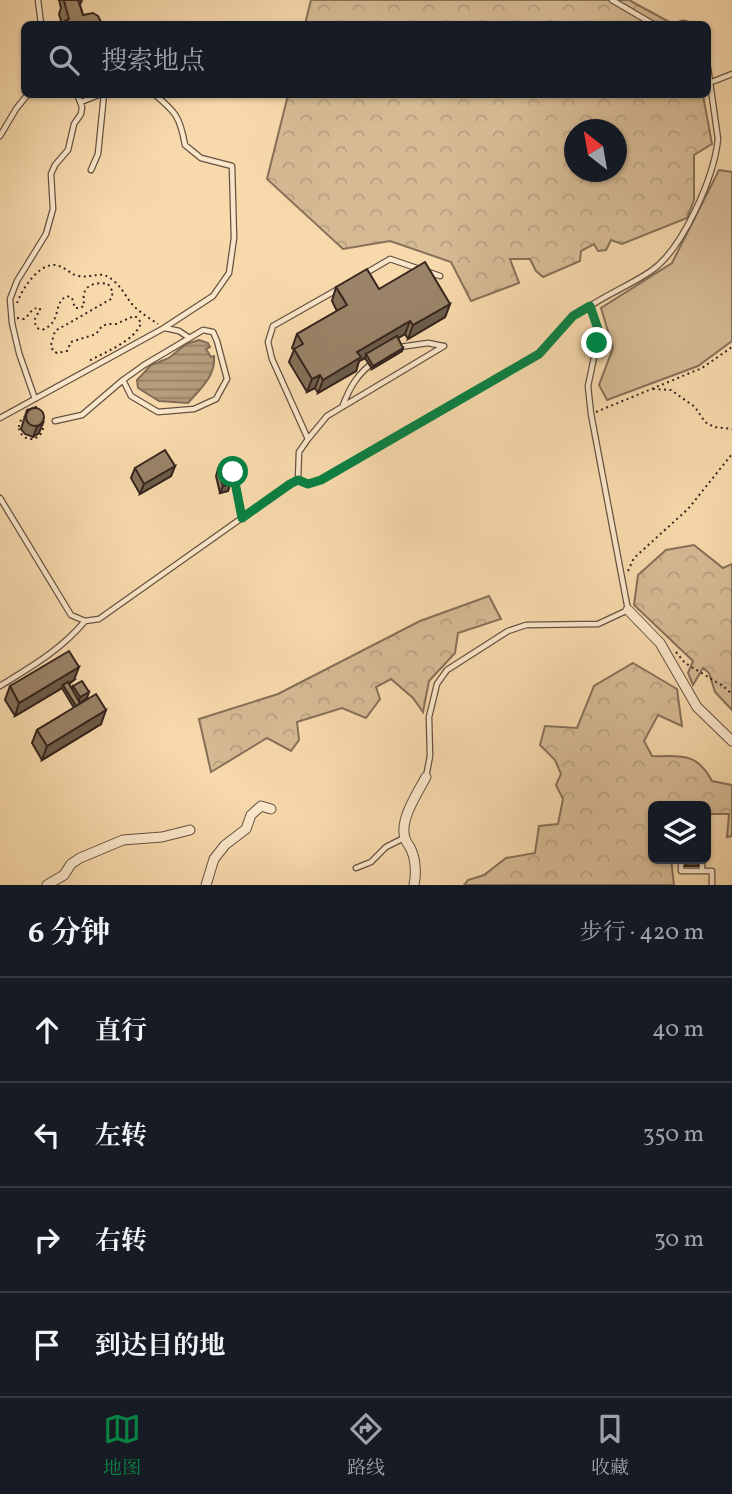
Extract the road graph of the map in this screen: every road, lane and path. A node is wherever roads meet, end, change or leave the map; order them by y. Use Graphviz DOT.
graph roads {
  1 [pos="38,0"];
  2 [pos="612,0"];
  3 [pos="41,21"];
  4 [pos="648,21"];
  5 [pos="732,74"];
  6 [pos="711,82"];
  7 [pos="711,95"];
  8 [pos="25,98"];
  9 [pos="79,98"];
  10 [pos="92,98"];
  11 [pos="102,98"];
  12 [pos="159,98"];
  13 [pos="81,102"];
  14 [pos="0,136"];
  15 [pos="92,170"];
  16 [pos="440,276"];
  17 [pos="355,279"];
  18 [pos="343,286"];
  19 [pos="590,306"];
  20 [pos="15,309"];
  21 [pos="16,317"];
  22 [pos="164,328"];
  23 [pos="188,337"];
  24 [pos="732,347"];
  25 [pos="397,348"];
  26 [pos="380,358"];
  27 [pos="86,363"];
  28 [pos="122,380"];
  29 [pos="652,389"];
  30 [pos="35,399"];
  31 [pos="342,407"];
  32 [pos="591,414"];
  33 [pos="0,418"];
  34 [pos="42,420"];
  35 [pos="55,421"];
  36 [pos="732,429"];
  37 [pos="308,439"];
  38 [pos="732,454"];
  39 [pos="233,472"];
  40 [pos="298,480"];
  41 [pos="0,498"];
  42 [pos="242,518"];
  43 [pos="623,581"];
  44 [pos="628,610"];
  45 [pos="85,621"];
  46 [pos="660,643"];
  47 [pos="0,685"];
  48 [pos="732,694"];
  49 [pos="732,741"];
  50 [pos="426,777"];
  51 [pos="271,809"];
  52 [pos="190,830"];
  53 [pos="405,838"];
  54 [pos="681,864"];
  55 [pos="702,864"];
  56 [pos="356,868"];
  57 [pos="702,871"];
  58 [pos="47,885"];
  59 [pos="205,885"];
  60 [pos="414,885"];
  61 [pos="712,885"];
  1 -- 3 [label="lane"];
  2 -- 4 [label="lane"];
  5 -- 6 [label="lane"];
  7 -- 19 [label="lane"];
  8 -- 14 [label="lane"];
  9 -- 13 [label="lane"];
  10 -- 13 [label="lane"];
  11 -- 15 [label="lane"];
  12 -- 22 [label="lane"];
  13 -- 30 [label="lane"];
  16 -- 17 [label="lane"];
  18 -- 37 [label="lane"];
  19 -- 32 [label="lane"];
  19 -- 40 [label="lane"];
  20 -- 22 [label="path"];
  21 -- 27 [label="path"];
  22 -- 23 [label="lane"];
  22 -- 30 [label="lane"];
  23 -- 28 [label="lane"];
  23 -- 28 [label="lane"];
  24 -- 29 [label="path"];
  25 -- 31 [label="lane"];
  26 -- 31 [label="lane"];
  28 -- 35 [label="lane"];
  29 -- 32 [label="path"];
  29 -- 36 [label="path"];
  30 -- 33 [label="lane"];
  31 -- 37 [label="lane"];
  32 -- 43 [label="lane"];
  34 -- 34 [label="path"];
  37 -- 40 [label="lane"];
  38 -- 43 [label="path"];
  39 -- 42 [label="lane"];
  40 -- 42 [label="lane"];
  41 -- 45 [label="lane"];
  42 -- 45 [label="lane"];
  43 -- 44 [label="lane"];
  44 -- 46 [label="street"];
  44 -- 50 [label="lane"];
  45 -- 47 [label="lane"];
  46 -- 48 [label="path"];
  46 -- 49 [label="street"];
  50 -- 53 [label="street"];
  51 -- 59 [label="street"];
  52 -- 58 [label="street"];
  53 -- 56 [label="lane"];
  53 -- 60 [label="street"];
  54 -- 57 [label="lane"];
  55 -- 57 [label="lane"];
  57 -- 61 [label="lane"];
}
